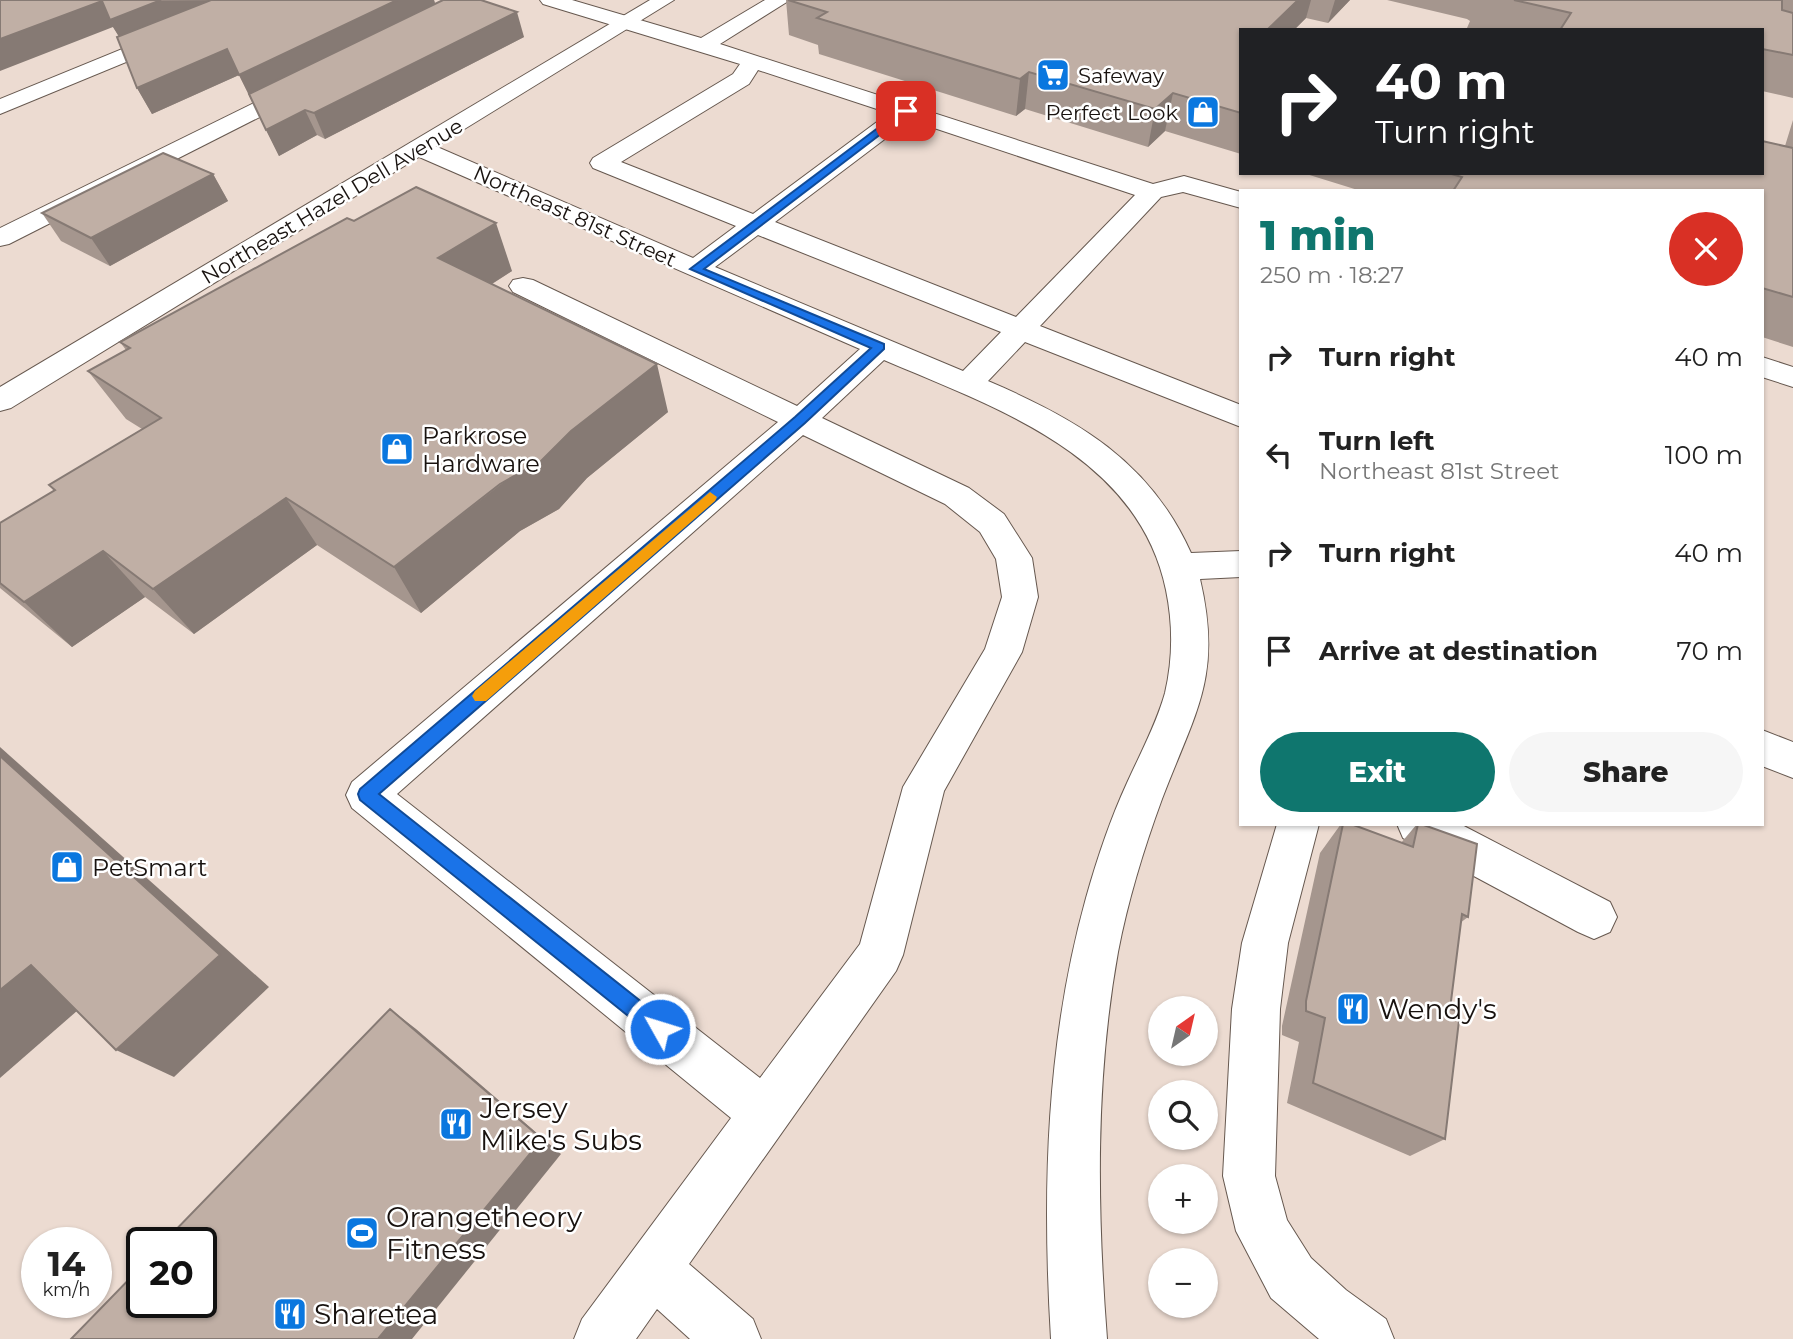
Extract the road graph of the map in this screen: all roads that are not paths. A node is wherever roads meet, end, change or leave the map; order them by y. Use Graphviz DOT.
graph roads {
  1 [pos="260,0"];
  2 [pos="550,0"];
  3 [pos="664,0"];
  4 [pos="780,0"];
  5 [pos="625,23"];
  6 [pos="703,45"];
  7 [pos="753,61"];
  8 [pos="327,74"];
  9 [pos="0,107"];
  10 [pos="906,111"];
  11 [pos="419,148"];
  12 [pos="1152,192"];
  13 [pos="1239,199"];
  14 [pos="756,224"];
  15 [pos="0,238"];
  16 [pos="695,269"];
  17 [pos="523,286"];
  18 [pos="1021,329"];
  19 [pos="880,347"];
  20 [pos="1764,368"];
  21 [pos="1793,377"];
  22 [pos="968,384"];
  23 [pos="0,401"];
  24 [pos="1239,416"];
  25 [pos="800,420"];
  26 [pos="1239,564"];
  27 [pos="1180,567"];
  28 [pos="1764,748"];
  29 [pos="1793,760"];
  30 [pos="1296,826"];
  31 [pos="1422,826"];
  32 [pos="1594,917"];
  33 [pos="764,1113"];
  34 [pos="652,1268"];
  35 [pos="602,1339"];
  36 [pos="733,1339"];
  37 [pos="1079,1339"];
  38 [pos="1366,1339"];
  1 -- 9 [label="street"];
  2 -- 5 [label="street"];
  3 -- 5 [label="street, Northeast Hazel Dell Avenue"];
  4 -- 6 [label="street"];
  5 -- 6 [label="street"];
  5 -- 11 [label="street, Northeast Hazel Dell Avenue"];
  6 -- 7 [label="street"];
  7 -- 10 [label="street"];
  7 -- 14 [label="street"];
  8 -- 15 [label="street"];
  10 -- 12 [label="street"];
  10 -- 14 [label="street"];
  11 -- 16 [label="street, Northeast 81st Street"];
  11 -- 23 [label="street, Northeast Hazel Dell Avenue"];
  12 -- 13 [label="street"];
  12 -- 18 [label="street"];
  14 -- 16 [label="street"];
  14 -- 18 [label="street"];
  16 -- 19 [label="street, Northeast 81st Street"];
  17 -- 25 [label="street"];
  18 -- 22 [label="street"];
  18 -- 24 [label="street"];
  19 -- 22 [label="street, Northeast 81st Street"];
  19 -- 25 [label="street"];
  20 -- 21 [label="street"];
  22 -- 27 [label="street, Northeast 81st Street"];
  25 -- 33 [label="street"];
  25 -- 33 [label="street"];
  26 -- 27 [label="street"];
  27 -- 37 [label="street, Northeast 81st Street"];
  28 -- 29 [label="street"];
  30 -- 38 [label="street"];
  31 -- 32 [label="street"];
  33 -- 34 [label="street"];
  34 -- 35 [label="street"];
  34 -- 36 [label="street"];
}
